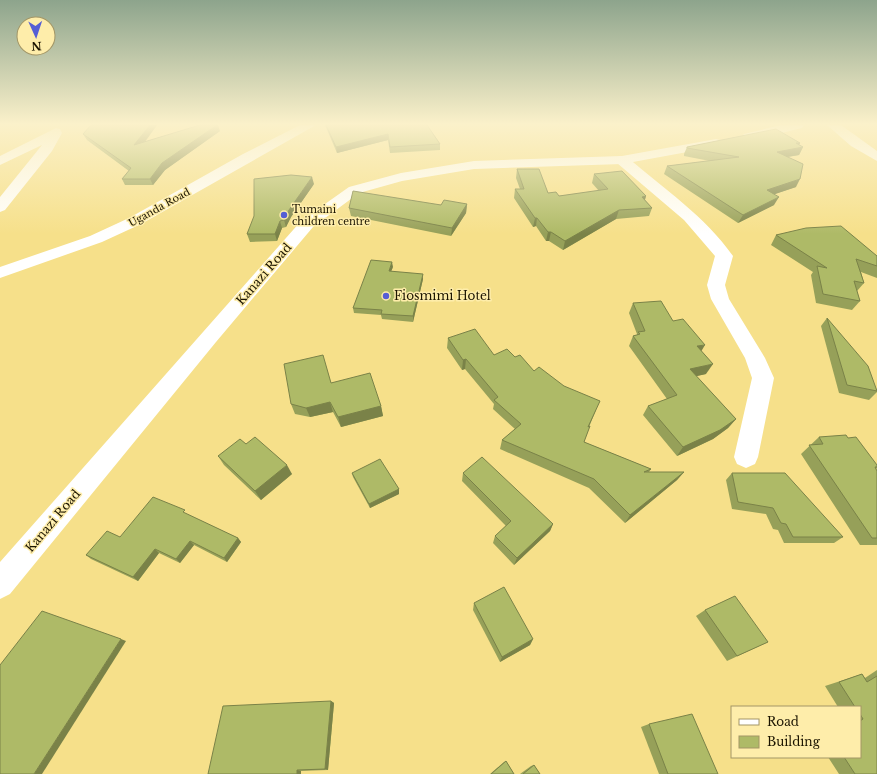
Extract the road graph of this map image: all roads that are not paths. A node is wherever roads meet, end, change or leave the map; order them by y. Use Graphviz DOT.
graph roads {
  1 [pos="37,161"];
  2 [pos="241,161"];
  3 [pos="589,161"];
  4 [pos="623,161"];
  5 [pos="0,207"];
  6 [pos="0,272"];
  7 [pos="746,457"];
  8 [pos="0,584"];
  1 -- 5 [label="street"];
  2 -- 6 [label="street, Uganda Road"];
  3 -- 8 [label="street, Kanazi Road"];
  4 -- 7 [label="street"];
}
